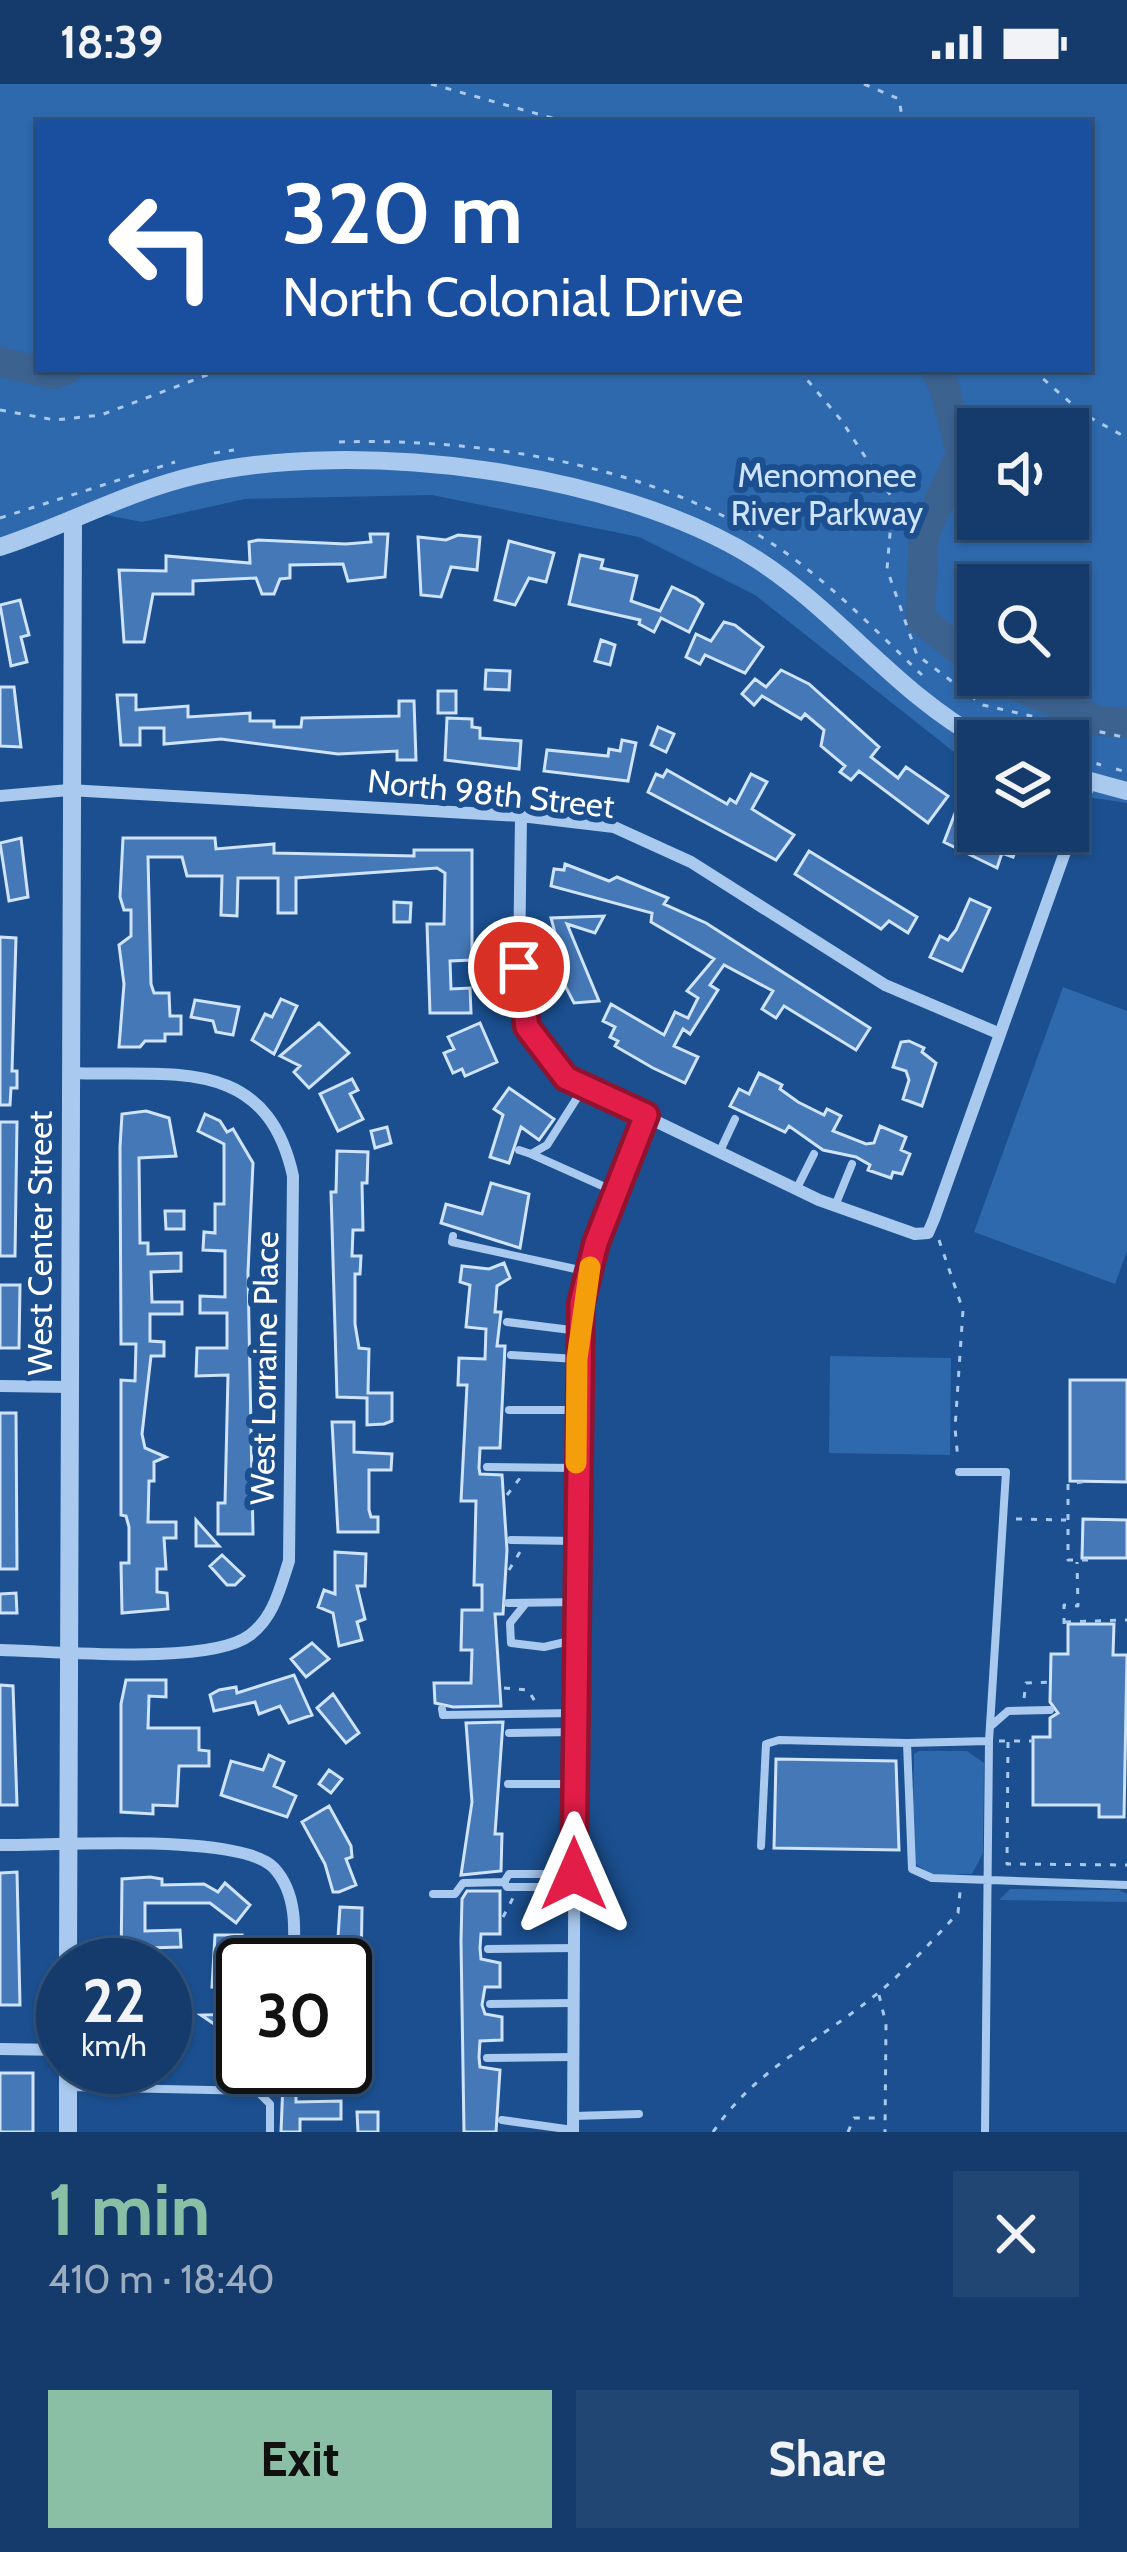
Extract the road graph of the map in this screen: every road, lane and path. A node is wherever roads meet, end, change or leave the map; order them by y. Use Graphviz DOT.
graph roads {
  1 [pos="431,84"];
  2 [pos="864,84"];
  3 [pos="559,120"];
  4 [pos="902,120"];
  5 [pos="215,372"];
  6 [pos="801,372"];
  7 [pos="1035,372"];
  8 [pos="0,410"];
  9 [pos="1127,438"];
  10 [pos="335,442"];
  11 [pos="238,450"];
  12 [pos="202,456"];
  13 [pos="184,460"];
  14 [pos="0,518"];
  15 [pos="73,520"];
  16 [pos="0,547"];
  17 [pos="935,688"];
  18 [pos="963,720"];
  19 [pos="1127,738"];
  20 [pos="1089,760"];
  21 [pos="1127,772"];
  22 [pos="1090,782"];
  23 [pos="69,790"];
  24 [pos="1127,791"];
  25 [pos="0,796"];
  26 [pos="520,816"];
  27 [pos="998,1033"];
  28 [pos="70,1073"];
  29 [pos="584,1087"];
  30 [pos="646,1115"];
  31 [pos="735,1119"];
  32 [pos="520,1150"];
  33 [pos="720,1150"];
  34 [pos="531,1154"];
  35 [pos="814,1154"];
  36 [pos="852,1164"];
  37 [pos="796,1190"];
  38 [pos="616,1192"];
  39 [pos="835,1206"];
  40 [pos="928,1233"];
  41 [pos="452,1236"];
  42 [pos="589,1272"];
  43 [pos="507,1322"];
  44 [pos="579,1331"];
  45 [pos="511,1355"];
  46 [pos="577,1359"];
  47 [pos="0,1386"];
  48 [pos="69,1387"];
  49 [pos="509,1409"];
  50 [pos="576,1409"];
  51 [pos="487,1467"];
  52 [pos="521,1467"];
  53 [pos="576,1468"];
  54 [pos="959,1472"];
  55 [pos="1089,1481"];
  56 [pos="507,1495"];
  57 [pos="1004,1519"];
  58 [pos="1068,1520"];
  59 [pos="515,1540"];
  60 [pos="576,1541"];
  61 [pos="1077,1560"];
  62 [pos="1088,1560"];
  63 [pos="509,1570"];
  64 [pos="576,1602"];
  65 [pos="508,1603"];
  66 [pos="526,1603"];
  67 [pos="1127,1620"];
  68 [pos="576,1640"];
  69 [pos="0,1650"];
  70 [pos="70,1651"];
  71 [pos="1050,1682"];
  72 [pos="504,1688"];
  73 [pos="442,1709"];
  74 [pos="1019,1709"];
  75 [pos="1050,1710"];
  76 [pos="575,1713"];
  77 [pos="536,1715"];
  78 [pos="990,1727"];
  79 [pos="575,1732"];
  80 [pos="509,1733"];
  81 [pos="989,1741"];
  82 [pos="1008,1742"];
  83 [pos="1033,1742"];
  84 [pos="907,1743"];
  85 [pos="508,1784"];
  86 [pos="575,1784"];
  87 [pos="0,1845"];
  88 [pos="68,1846"];
  89 [pos="761,1846"];
  90 [pos="1127,1865"];
  91 [pos="960,1879"];
  92 [pos="574,1881"];
  93 [pos="990,1881"];
  94 [pos="503,1882"];
  95 [pos="1127,1885"];
  96 [pos="523,1887"];
  97 [pos="433,1894"];
  98 [pos="503,1917"];
  99 [pos="68,1938"];
  100 [pos="292,1938"];
  101 [pos="574,1948"];
  102 [pos="488,1949"];
  103 [pos="899,1956"];
  104 [pos="909,1964"];
  105 [pos="878,1994"];
  106 [pos="574,2003"];
  107 [pos="490,2004"];
  108 [pos="0,2049"];
  109 [pos="36,2050"];
  110 [pos="574,2057"];
  111 [pos="487,2058"];
  112 [pos="192,2086"];
  113 [pos="68,2094"];
  114 [pos="639,2114"];
  115 [pos="885,2118"];
  116 [pos="502,2120"];
  117 [pos="574,2126"];
  118 [pos="68,2132"];
  119 [pos="270,2132"];
  120 [pos="713,2132"];
  121 [pos="848,2132"];
  122 [pos="885,2132"];
  123 [pos="985,2132"];
  1 -- 3 [label="path"];
  2 -- 4 [label="path"];
  5 -- 8 [label="path"];
  6 -- 19 [label="path"];
  7 -- 9 [label="path"];
  10 -- 17 [label="path"];
  11 -- 12 [label="path"];
  13 -- 14 [label="path"];
  15 -- 16 [label="street"];
  15 -- 18 [label="street"];
  15 -- 23 [label="street, West Center Street"];
  20 -- 21 [label="path"];
  22 -- 24 [label="street"];
  22 -- 27 [label="street"];
  23 -- 25 [label="street, North 98th Street"];
  23 -- 26 [label="street, North 98th Street"];
  23 -- 28 [label="street, West Center Street"];
  26 -- 27 [label="street, North 98th Street"];
  26 -- 29 [label="street"];
  27 -- 40 [label="street"];
  28 -- 48 [label="street, West Center Street"];
  28 -- 70 [label="street, West Lorraine Place"];
  29 -- 30 [label="street"];
  29 -- 34 [label="lane"];
  30 -- 33 [label="street"];
  30 -- 38 [label="street"];
  31 -- 33 [label="lane"];
  32 -- 34 [label="lane"];
  33 -- 37 [label="street"];
  34 -- 38 [label="lane"];
  35 -- 37 [label="lane"];
  36 -- 39 [label="lane"];
  37 -- 39 [label="street"];
  38 -- 42 [label="street"];
  39 -- 40 [label="street"];
  40 -- 54 [label="path"];
  41 -- 42 [label="lane"];
  42 -- 44 [label="street"];
  43 -- 44 [label="lane"];
  44 -- 46 [label="street"];
  45 -- 46 [label="lane"];
  46 -- 50 [label="street"];
  47 -- 48 [label="street"];
  48 -- 70 [label="street, West Center Street"];
  49 -- 50 [label="lane"];
  50 -- 53 [label="street"];
  51 -- 52 [label="lane"];
  52 -- 53 [label="lane"];
  52 -- 56 [label="path"];
  53 -- 60 [label="street"];
  54 -- 57 [label="lane"];
  55 -- 58 [label="path"];
  57 -- 58 [label="path"];
  57 -- 78 [label="lane"];
  58 -- 61 [label="path"];
  59 -- 60 [label="lane"];
  59 -- 63 [label="path"];
  60 -- 64 [label="street"];
  61 -- 62 [label="path"];
  61 -- 67 [label="path"];
  64 -- 66 [label="lane"];
  64 -- 68 [label="street"];
  65 -- 66 [label="lane"];
  66 -- 68 [label="lane"];
  68 -- 76 [label="street"];
  69 -- 70 [label="street"];
  70 -- 88 [label="street, West Center Street"];
  71 -- 74 [label="path"];
  72 -- 77 [label="path"];
  73 -- 77 [label="lane"];
  74 -- 75 [label="lane"];
  74 -- 78 [label="lane"];
  76 -- 77 [label="lane"];
  76 -- 79 [label="street"];
  78 -- 81 [label="lane"];
  79 -- 80 [label="lane"];
  79 -- 86 [label="street"];
  81 -- 82 [label="path"];
  81 -- 84 [label="lane"];
  81 -- 93 [label="lane"];
  82 -- 83 [label="path"];
  82 -- 90 [label="path"];
  84 -- 89 [label="lane"];
  84 -- 91 [label="lane"];
  85 -- 86 [label="lane"];
  86 -- 92 [label="street"];
  87 -- 88 [label="street"];
  88 -- 99 [label="street, West Center Street"];
  88 -- 100 [label="street"];
  91 -- 93 [label="lane"];
  91 -- 104 [label="path"];
  92 -- 94 [label="lane"];
  92 -- 96 [label="lane"];
  92 -- 101 [label="street"];
  93 -- 95 [label="lane"];
  93 -- 123 [label="lane"];
  94 -- 96 [label="lane"];
  94 -- 97 [label="lane"];
  96 -- 98 [label="path"];
  101 -- 102 [label="lane"];
  101 -- 106 [label="street"];
  103 -- 104 [label="path"];
  104 -- 105 [label="path"];
  105 -- 115 [label="path"];
  105 -- 120 [label="path"];
  106 -- 107 [label="lane"];
  106 -- 110 [label="street"];
  108 -- 109 [label="street"];
  110 -- 111 [label="lane"];
  110 -- 117 [label="street"];
  112 -- 119 [label="lane"];
  113 -- 118 [label="street"];
  114 -- 117 [label="lane"];
  115 -- 121 [label="path"];
  115 -- 122 [label="path"];
  116 -- 117 [label="lane"];
}
